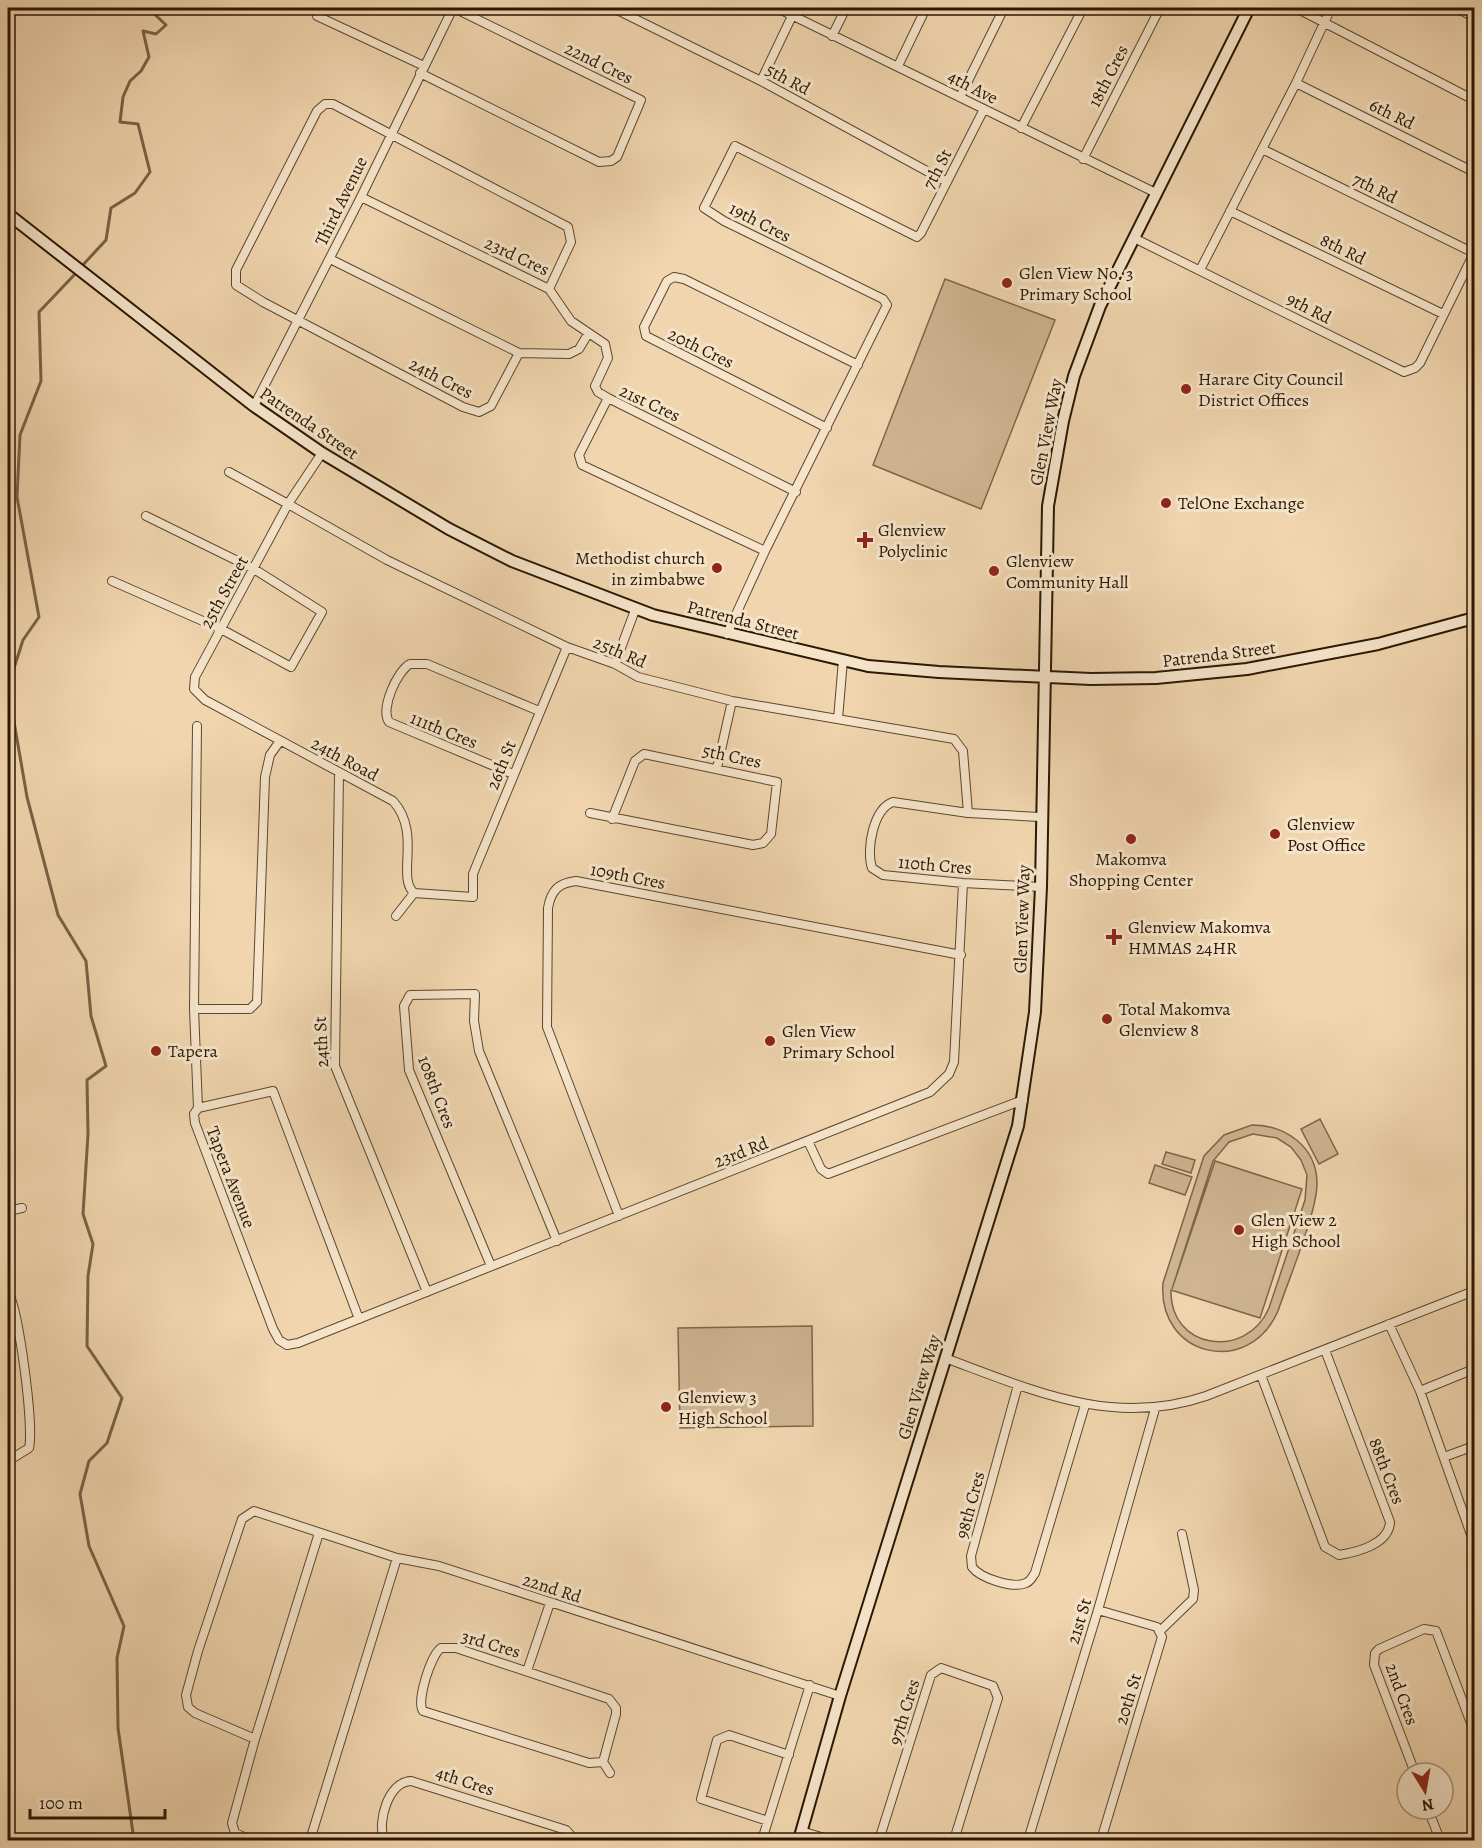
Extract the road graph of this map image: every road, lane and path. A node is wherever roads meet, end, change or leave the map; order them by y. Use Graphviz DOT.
graph roads {
  1 [pos="454,8"];
  2 [pos="613,8"];
  3 [pos="777,8"];
  4 [pos="846,8"];
  5 [pos="926,8"];
  6 [pos="1004,8"];
  7 [pos="1083,8"];
  8 [pos="1160,8"];
  9 [pos="1249,8"];
  10 [pos="1296,8"];
  11 [pos="1331,8"];
  12 [pos="1456,8"];
  13 [pos="316,16"];
  14 [pos="792,16"];
  15 [pos="1474,17"];
  16 [pos="1323,23"];
  17 [pos="832,36"];
  18 [pos="898,66"];
  19 [pos="422,70"];
  20 [pos="761,81"];
  21 [pos="1296,83"];
  22 [pos="960,98"];
  23 [pos="1474,100"];
  24 [pos="984,109"];
  25 [pos="1022,128"];
  26 [pos="391,132"];
  27 [pos="1262,149"];
  28 [pos="1083,159"];
  29 [pos="1474,172"];
  30 [pos="947,182"];
  31 [pos="1156,193"];
  32 [pos="361,197"];
  33 [pos="1230,211"];
  34 [pos="8,214"];
  35 [pos="912,236"];
  36 [pos="1134,238"];
  37 [pos="1474,253"];
  38 [pos="330,259"];
  39 [pos="1200,270"];
  40 [pos="549,289"];
  41 [pos="1443,314"];
  42 [pos="297,320"];
  43 [pos="588,334"];
  44 [pos="519,353"];
  45 [pos="858,365"];
  46 [pos="608,398"];
  47 [pos="254,406"];
  48 [pos="827,428"];
  49 [pos="322,453"];
  50 [pos="229,472"];
  51 [pos="796,492"];
  52 [pos="288,504"];
  53 [pos="146,516"];
  54 [pos="765,551"];
  55 [pos="254,569"];
  56 [pos="112,581"];
  57 [pos="635,610"];
  58 [pos="1474,618"];
  59 [pos="220,629"];
  60 [pos="727,634"];
  61 [pos="567,647"];
  62 [pos="843,660"];
  63 [pos="615,664"];
  64 [pos="1044,677"];
  65 [pos="197,694"];
  66 [pos="732,701"];
  67 [pos="539,711"];
  68 [pos="838,719"];
  69 [pos="197,726"];
  70 [pos="280,741"];
  71 [pos="717,768"];
  72 [pos="339,773"];
  73 [pos="513,774"];
  74 [pos="590,813"];
  75 [pos="968,813"];
  76 [pos="1041,817"];
  77 [pos="612,819"];
  78 [pos="963,883"];
  79 [pos="1041,887"];
  80 [pos="414,893"];
  81 [pos="396,916"];
  82 [pos="961,955"];
  83 [pos="194,1009"];
  84 [pos="1023,1100"];
  85 [pos="198,1108"];
  86 [pos="808,1142"];
  87 [pos="22,1208"];
  88 [pos="8,1211"];
  89 [pos="619,1216"];
  90 [pos="557,1241"];
  91 [pos="491,1266"];
  92 [pos="1474,1291"];
  93 [pos="427,1292"];
  94 [pos="8,1293"];
  95 [pos="359,1318"];
  96 [pos="1389,1324"];
  97 [pos="1325,1350"];
  98 [pos="945,1358"];
  99 [pos="1474,1369"];
  100 [pos="1261,1375"];
  101 [pos="1018,1385"];
  102 [pos="1420,1390"];
  103 [pos="1085,1405"];
  104 [pos="1155,1409"];
  105 [pos="1474,1446"];
  106 [pos="1444,1457"];
  107 [pos="8,1461"];
  108 [pos="1470,1520"];
  109 [pos="319,1533"];
  110 [pos="1182,1534"];
  111 [pos="1474,1543"];
  112 [pos="397,1558"];
  113 [pos="550,1603"];
  114 [pos="1098,1610"];
  115 [pos="1161,1630"];
  116 [pos="527,1671"];
  117 [pos="810,1685"];
  118 [pos="840,1696"];
  119 [pos="1474,1731"];
  120 [pos="255,1739"];
  121 [pos="789,1755"];
  122 [pos="1410,1761"];
  123 [pos="603,1762"];
  124 [pos="610,1773"];
  125 [pos="768,1821"];
  126 [pos="1433,1821"];
  127 [pos="800,1836"];
  128 [pos="251,1840"];
  129 [pos="310,1840"];
  130 [pos="384,1840"];
  131 [pos="575,1840"];
  132 [pos="762,1840"];
  133 [pos="831,1840"];
  134 [pos="879,1840"];
  135 [pos="954,1840"];
  136 [pos="1028,1840"];
  137 [pos="1101,1840"];
  138 [pos="1440,1840"];
  1 -- 19 [label="street, Third Avenue"];
  1 -- 19 [label="street, 22nd Cres"];
  2 -- 20 [label="street, 5th Rd"];
  3 -- 14 [label="street, 4th Ave"];
  4 -- 17 [label="street"];
  5 -- 18 [label="street"];
  6 -- 22 [label="street"];
  7 -- 25 [label="street"];
  8 -- 28 [label="street, 18th Cres"];
  9 -- 31 [label="street, Glen View Way"];
  10 -- 16 [label="street"];
  11 -- 16 [label="street"];
  12 -- 15 [label="street"];
  13 -- 19 [label="street"];
  14 -- 17 [label="street, 4th Ave"];
  14 -- 20 [label="street"];
  16 -- 21 [label="street"];
  16 -- 23 [label="street"];
  17 -- 18 [label="street, 4th Ave"];
  18 -- 22 [label="street, 4th Ave"];
  19 -- 26 [label="street, Third Avenue"];
  20 -- 30 [label="street, 5th Rd"];
  21 -- 27 [label="street"];
  21 -- 29 [label="street, 6th Rd"];
  22 -- 24 [label="street, 4th Ave"];
  24 -- 25 [label="street, 4th Ave"];
  24 -- 30 [label="street, 7th St"];
  25 -- 28 [label="street, 4th Ave"];
  26 -- 32 [label="street, Third Avenue"];
  26 -- 40 [label="street, 23rd Cres"];
  26 -- 42 [label="street, 24th Cres"];
  27 -- 33 [label="street"];
  27 -- 37 [label="street, 7th Rd"];
  28 -- 31 [label="street, 4th Ave"];
  30 -- 35 [label="street, 7th St"];
  31 -- 36 [label="street, Glen View Way"];
  32 -- 38 [label="street, Third Avenue"];
  32 -- 40 [label="street, 23rd Cres"];
  33 -- 39 [label="street"];
  33 -- 41 [label="street, 8th Rd"];
  34 -- 47 [label="street, Patrenda Street"];
  35 -- 45 [label="street, 19th Cres"];
  36 -- 39 [label="street, 9th Rd"];
  36 -- 64 [label="street, Glen View Way"];
  37 -- 41 [label="street"];
  38 -- 42 [label="street, Third Avenue"];
  38 -- 44 [label="street"];
  39 -- 41 [label="street, 9th Rd"];
  40 -- 43 [label="street"];
  42 -- 44 [label="street, 24th Cres"];
  42 -- 47 [label="street, Third Avenue"];
  43 -- 44 [label="street"];
  43 -- 46 [label="street"];
  45 -- 48 [label="street"];
  45 -- 48 [label="street, 20th Cres"];
  46 -- 51 [label="street, 21st Cres"];
  46 -- 54 [label="street, 21st Cres"];
  47 -- 49 [label="street, Patrenda Street"];
  48 -- 51 [label="street"];
  49 -- 52 [label="street"];
  49 -- 57 [label="street, Patrenda Street"];
  50 -- 52 [label="street, 25th Rd"];
  51 -- 54 [label="street"];
  52 -- 55 [label="street, 25th Street"];
  52 -- 61 [label="street, 25th Rd"];
  53 -- 55 [label="street"];
  54 -- 60 [label="street"];
  55 -- 59 [label="street, 25th Street"];
  55 -- 59 [label="street"];
  56 -- 59 [label="street"];
  57 -- 60 [label="street, Patrenda Street"];
  57 -- 63 [label="street"];
  58 -- 64 [label="street, Patrenda Street"];
  59 -- 65 [label="street, 25th Street"];
  60 -- 62 [label="street, Patrenda Street"];
  61 -- 63 [label="street, 25th Rd"];
  61 -- 67 [label="street, 26th St"];
  62 -- 64 [label="street, Patrenda Street"];
  62 -- 68 [label="street"];
  63 -- 66 [label="street, 25th Rd"];
  64 -- 76 [label="street, Glen View Way"];
  65 -- 70 [label="street, 24th Road"];
  66 -- 68 [label="street, 25th Rd"];
  66 -- 71 [label="street"];
  67 -- 73 [label="street, 26th St"];
  67 -- 73 [label="street, 111th Cres"];
  68 -- 75 [label="street, 25th Rd"];
  69 -- 83 [label="street"];
  70 -- 72 [label="street, 24th Road"];
  70 -- 83 [label="street"];
  71 -- 77 [label="street, 5th Cres"];
  71 -- 77 [label="street, 5th Cres"];
  72 -- 80 [label="street, 24th Road"];
  72 -- 93 [label="street, 24th St"];
  73 -- 80 [label="street, 26th St"];
  74 -- 77 [label="street"];
  75 -- 76 [label="street, 110th Cres"];
  75 -- 78 [label="street, 110th Cres"];
  76 -- 79 [label="street, Glen View Way"];
  78 -- 79 [label="street, 110th Cres"];
  78 -- 82 [label="street, 23rd Rd"];
  79 -- 84 [label="street, Glen View Way"];
  80 -- 81 [label="street"];
  82 -- 86 [label="street, 23rd Rd"];
  82 -- 89 [label="street, 109th Cres"];
  83 -- 85 [label="street"];
  84 -- 86 [label="street"];
  84 -- 98 [label="street, Glen View Way"];
  85 -- 95 [label="street, Tapera Avenue"];
  85 -- 95 [label="street, Tapera Avenue"];
  86 -- 89 [label="street, 23rd Rd"];
  87 -- 88 [label="street"];
  89 -- 90 [label="street, 23rd Rd"];
  90 -- 91 [label="street, 23rd Rd"];
  90 -- 91 [label="street, 108th Cres"];
  91 -- 93 [label="street, 23rd Rd"];
  92 -- 96 [label="street"];
  93 -- 95 [label="street, 23rd Rd"];
  94 -- 107 [label="street"];
  96 -- 97 [label="street"];
  96 -- 102 [label="street"];
  97 -- 100 [label="street"];
  97 -- 100 [label="street, 88th Cres"];
  98 -- 101 [label="street"];
  98 -- 118 [label="street, Glen View Way"];
  99 -- 102 [label="street"];
  100 -- 104 [label="street"];
  101 -- 103 [label="street"];
  101 -- 103 [label="street, 98th Cres"];
  102 -- 106 [label="street"];
  103 -- 104 [label="street"];
  104 -- 114 [label="street, 21st St"];
  105 -- 106 [label="street"];
  106 -- 108 [label="street"];
  108 -- 111 [label="street"];
  109 -- 112 [label="street, 22nd Rd"];
  109 -- 120 [label="street"];
  109 -- 120 [label="street, 22nd Rd"];
  110 -- 115 [label="street"];
  112 -- 113 [label="street, 22nd Rd"];
  112 -- 129 [label="street"];
  113 -- 116 [label="street"];
  113 -- 117 [label="street, 22nd Rd"];
  114 -- 115 [label="street"];
  114 -- 136 [label="street, 21st St"];
  115 -- 137 [label="street, 20th St"];
  116 -- 123 [label="street, 3rd Cres"];
  116 -- 123 [label="street, 3rd Cres"];
  117 -- 118 [label="street, 22nd Rd"];
  117 -- 121 [label="street"];
  118 -- 127 [label="street, Glen View Way"];
  119 -- 122 [label="street, 2nd Cres"];
  120 -- 128 [label="street"];
  121 -- 125 [label="street"];
  121 -- 125 [label="street"];
  123 -- 124 [label="street"];
  125 -- 132 [label="street"];
  126 -- 138 [label="street"];
  127 -- 133 [label="street"];
  130 -- 131 [label="street, 4th Cres"];
  134 -- 135 [label="street, 97th Cres"];
}
